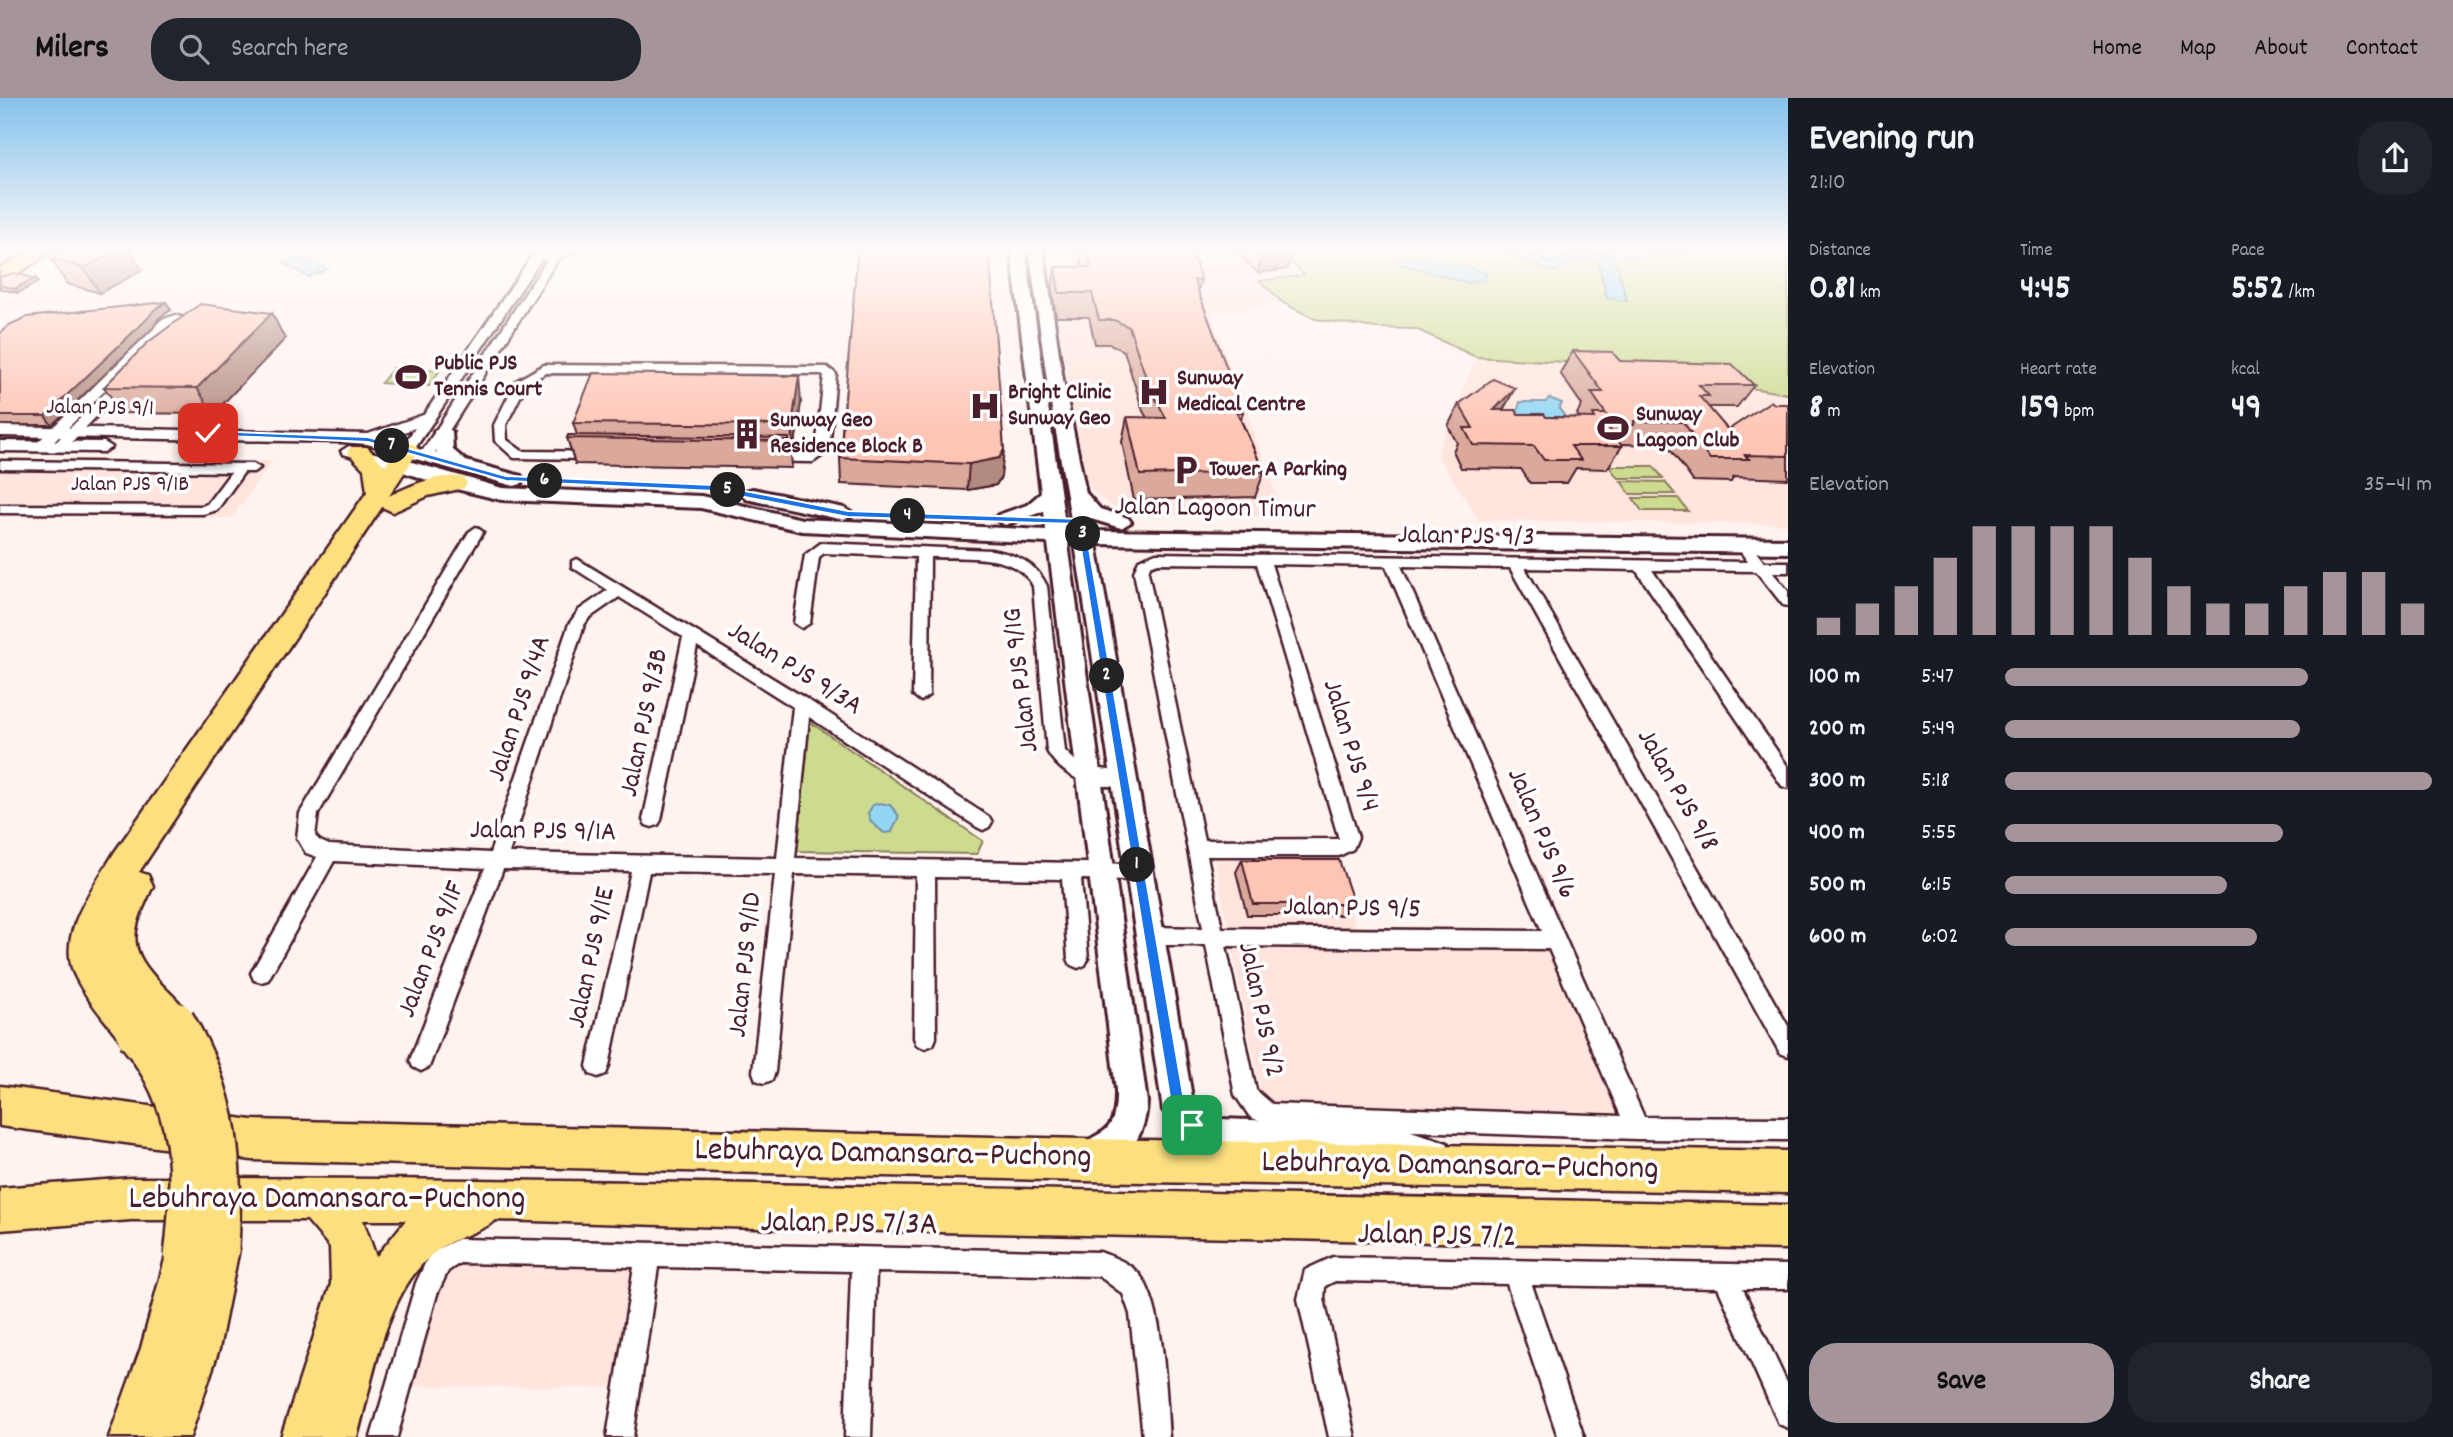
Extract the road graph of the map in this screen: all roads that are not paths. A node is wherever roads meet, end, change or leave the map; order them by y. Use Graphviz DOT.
graph roads {
  1 [pos="505,310"];
  2 [pos="516,310"];
  3 [pos="1026,310"];
  4 [pos="1045,310"];
  5 [pos="660,355"];
  6 [pos="674,355"];
  7 [pos="656,369"];
  8 [pos="671,369"];
  9 [pos="436,424"];
  10 [pos="0,431"];
  11 [pos="74,432"];
  12 [pos="58,439"];
  13 [pos="0,446"];
  14 [pos="364,446"];
  15 [pos="412,460"];
  16 [pos="0,465"];
  17 [pos="458,475"];
  18 [pos="1051,495"];
  19 [pos="1077,495"];
  20 [pos="386,498"];
  21 [pos="0,509"];
  22 [pos="1010,528"];
  23 [pos="1055,529"];
  24 [pos="1082,529"];
  25 [pos="1123,529"];
  26 [pos="1788,531"];
  27 [pos="476,532"];
  28 [pos="1743,545"];
  29 [pos="1788,546"];
  30 [pos="923,553"];
  31 [pos="1263,561"];
  32 [pos="1144,563"];
  33 [pos="1392,563"];
  34 [pos="577,564"];
  35 [pos="1516,565"];
  36 [pos="1642,567"];
  37 [pos="1761,567"];
  38 [pos="1090,568"];
  39 [pos="1788,568"];
  40 [pos="1062,574"];
  41 [pos="618,590"];
  42 [pos="1788,601"];
  43 [pos="802,623"];
  44 [pos="691,636"];
  45 [pos="921,695"];
  46 [pos="802,704"];
  47 [pos="1090,776"];
  48 [pos="1123,778"];
  49 [pos="1788,781"];
  50 [pos="652,820"];
  51 [pos="983,822"];
  52 [pos="1197,848"];
  53 [pos="329,853"];
  54 [pos="497,861"];
  55 [pos="642,862"];
  56 [pos="785,864"];
  57 [pos="926,868"];
  58 [pos="1070,871"];
  59 [pos="1102,871"];
  60 [pos="1138,872"];
  61 [pos="1149,936"];
  62 [pos="1214,936"];
  63 [pos="1555,940"];
  64 [pos="1078,960"];
  65 [pos="261,973"];
  66 [pos="925,1038"];
  67 [pos="1788,1045"];
  68 [pos="421,1060"];
  69 [pos="598,1066"];
  70 [pos="764,1072"];
  71 [pos="0,1105"];
  72 [pos="1637,1128"];
  73 [pos="1788,1129"];
  74 [pos="1084,1160"];
  75 [pos="1469,1168"];
  76 [pos="1788,1172"];
  77 [pos="499,1199"];
  78 [pos="316,1200"];
  79 [pos="0,1209"];
  80 [pos="1788,1227"];
  81 [pos="201,1253"];
  82 [pos="649,1255"];
  83 [pos="864,1258"];
  84 [pos="1515,1272"];
  85 [pos="1724,1274"];
  86 [pos="1788,1277"];
  87 [pos="1788,1415"];
  88 [pos="133,1437"];
  89 [pos="166,1437"];
  90 [pos="305,1437"];
  91 [pos="333,1437"];
  92 [pos="384,1437"];
  93 [pos="620,1437"];
  94 [pos="858,1437"];
  95 [pos="1156,1437"];
  96 [pos="1342,1437"];
  97 [pos="1571,1437"];
  1 -- 9 [label="street"];
  2 -- 9 [label="street"];
  3 -- 18 [label="main road"];
  4 -- 19 [label="main road"];
  5 -- 7 [label="street"];
  6 -- 8 [label="street"];
  7 -- 8 [label="street"];
  7 -- 8 [label="street"];
  9 -- 14 [label="street"];
  9 -- 15 [label="street"];
  9 -- 15 [label="street"];
  9 -- 17 [label="main road"];
  10 -- 12 [label="street, Jalan PJS 9/1"];
  11 -- 12 [label="street, Jalan PJS 9/1"];
  11 -- 12 [label="street"];
  11 -- 14 [label="street, Jalan PJS 9/1"];
  12 -- 13 [label="street, Jalan PJS 9/1"];
  12 -- 14 [label="street, Jalan PJS 9/1"];
  14 -- 15 [label="street, Jalan PJS 9/1"];
  14 -- 20 [label="highway"];
  15 -- 17 [label="main road, Jalan Lagoon Timur"];
  15 -- 20 [label="highway"];
  16 -- 21 [label="street, Jalan PJS 9/1B"];
  17 -- 20 [label="highway"];
  17 -- 22 [label="main road, Jalan Lagoon Timur"];
  18 -- 22 [label="main road"];
  18 -- 23 [label="main road"];
  19 -- 24 [label="main road"];
  19 -- 25 [label="main road"];
  20 -- 81 [label="highway, bridge"];
  22 -- 23 [label="main road, Jalan Lagoon Timur"];
  22 -- 40 [label="main road"];
  23 -- 24 [label="main road, Jalan Lagoon Timur"];
  23 -- 40 [label="main road"];
  24 -- 25 [label="main road, Jalan Lagoon Timur"];
  24 -- 38 [label="main road"];
  25 -- 26 [label="main road, Jalan Lagoon Timur"];
  25 -- 28 [label="main road, Jalan Lagoon Timur"];
  25 -- 38 [label="main road"];
  27 -- 53 [label="street"];
  28 -- 29 [label="main road, Jalan Lagoon Timur"];
  28 -- 37 [label="street"];
  30 -- 43 [label="street, Jalan PJS 9/1G"];
  30 -- 45 [label="street"];
  30 -- 47 [label="street, Jalan PJS 9/1G"];
  31 -- 32 [label="street, Jalan PJS 9/3"];
  31 -- 33 [label="street, Jalan PJS 9/3"];
  31 -- 52 [label="street, Jalan PJS 9/4"];
  32 -- 52 [label="street, Jalan PJS 9/2"];
  33 -- 35 [label="street, Jalan PJS 9/3"];
  33 -- 63 [label="street, Jalan PJS 9/6"];
  34 -- 41 [label="street, Jalan PJS 9/3A"];
  35 -- 36 [label="street, Jalan PJS 9/3"];
  35 -- 67 [label="street, Jalan PJS 9/8"];
  36 -- 37 [label="street, Jalan PJS 9/3"];
  36 -- 49 [label="street"];
  37 -- 39 [label="street, Jalan PJS 9/3"];
  37 -- 42 [label="street"];
  38 -- 48 [label="main road"];
  40 -- 47 [label="main road"];
  41 -- 44 [label="street, Jalan PJS 9/3A"];
  41 -- 54 [label="street, Jalan PJS 9/4A"];
  44 -- 46 [label="street, Jalan PJS 9/3A"];
  44 -- 50 [label="street, Jalan PJS 9/3B"];
  46 -- 51 [label="street, Jalan PJS 9/3A"];
  46 -- 56 [label="street, Jalan PJS 9/1D"];
  47 -- 48 [label="street, Jalan PJS 9/1G"];
  47 -- 59 [label="main road"];
  48 -- 60 [label="main road"];
  52 -- 62 [label="street, Jalan PJS 9/2"];
  53 -- 54 [label="street, Jalan PJS 9/1A"];
  53 -- 65 [label="street"];
  54 -- 55 [label="street, Jalan PJS 9/1A"];
  54 -- 68 [label="street, Jalan PJS 9/1F"];
  55 -- 56 [label="street, Jalan PJS 9/1A"];
  55 -- 69 [label="street, Jalan PJS 9/1E"];
  56 -- 57 [label="street, Jalan PJS 9/1A"];
  56 -- 70 [label="street, Jalan PJS 9/1D"];
  57 -- 58 [label="street, Jalan PJS 9/1A"];
  57 -- 66 [label="street"];
  58 -- 59 [label="street, Jalan PJS 9/1A"];
  58 -- 64 [label="street"];
  59 -- 60 [label="street, Jalan PJS 9/1A"];
  59 -- 74 [label="main road"];
  60 -- 61 [label="main road"];
  61 -- 62 [label="street, Jalan PJS 9/5"];
  61 -- 75 [label="main road"];
  62 -- 63 [label="street, Jalan PJS 9/5"];
  62 -- 72 [label="street, Jalan PJS 9/2"];
  63 -- 72 [label="street, Jalan PJS 9/6"];
  71 -- 74 [label="highway, Lebuhraya Damansara–Puchong"];
  72 -- 73 [label="street, Jalan PJS 9/2"];
  74 -- 75 [label="highway, Lebuhraya Damansara–Puchong"];
  75 -- 76 [label="highway, Lebuhraya Damansara–Puchong"];
  77 -- 78 [label="highway, Lebuhraya Damansara–Puchong"];
  77 -- 80 [label="highway, Lebuhraya Damansara–Puchong"];
  77 -- 91 [label="highway"];
  78 -- 79 [label="highway, Lebuhraya Damansara–Puchong"];
  78 -- 90 [label="highway"];
  81 -- 88 [label="highway"];
  81 -- 89 [label="highway"];
  82 -- 83 [label="street, Jalan PJS 7/3A"];
  82 -- 92 [label="street, Jalan PJS 7/3A"];
  82 -- 93 [label="street"];
  83 -- 94 [label="street"];
  83 -- 95 [label="street, Jalan PJS 7/3A"];
  84 -- 85 [label="street, Jalan PJS 7/2"];
  84 -- 96 [label="street, Jalan PJS 7/2"];
  84 -- 97 [label="street"];
  85 -- 86 [label="street, Jalan PJS 7/2"];
  85 -- 87 [label="street"];
}
